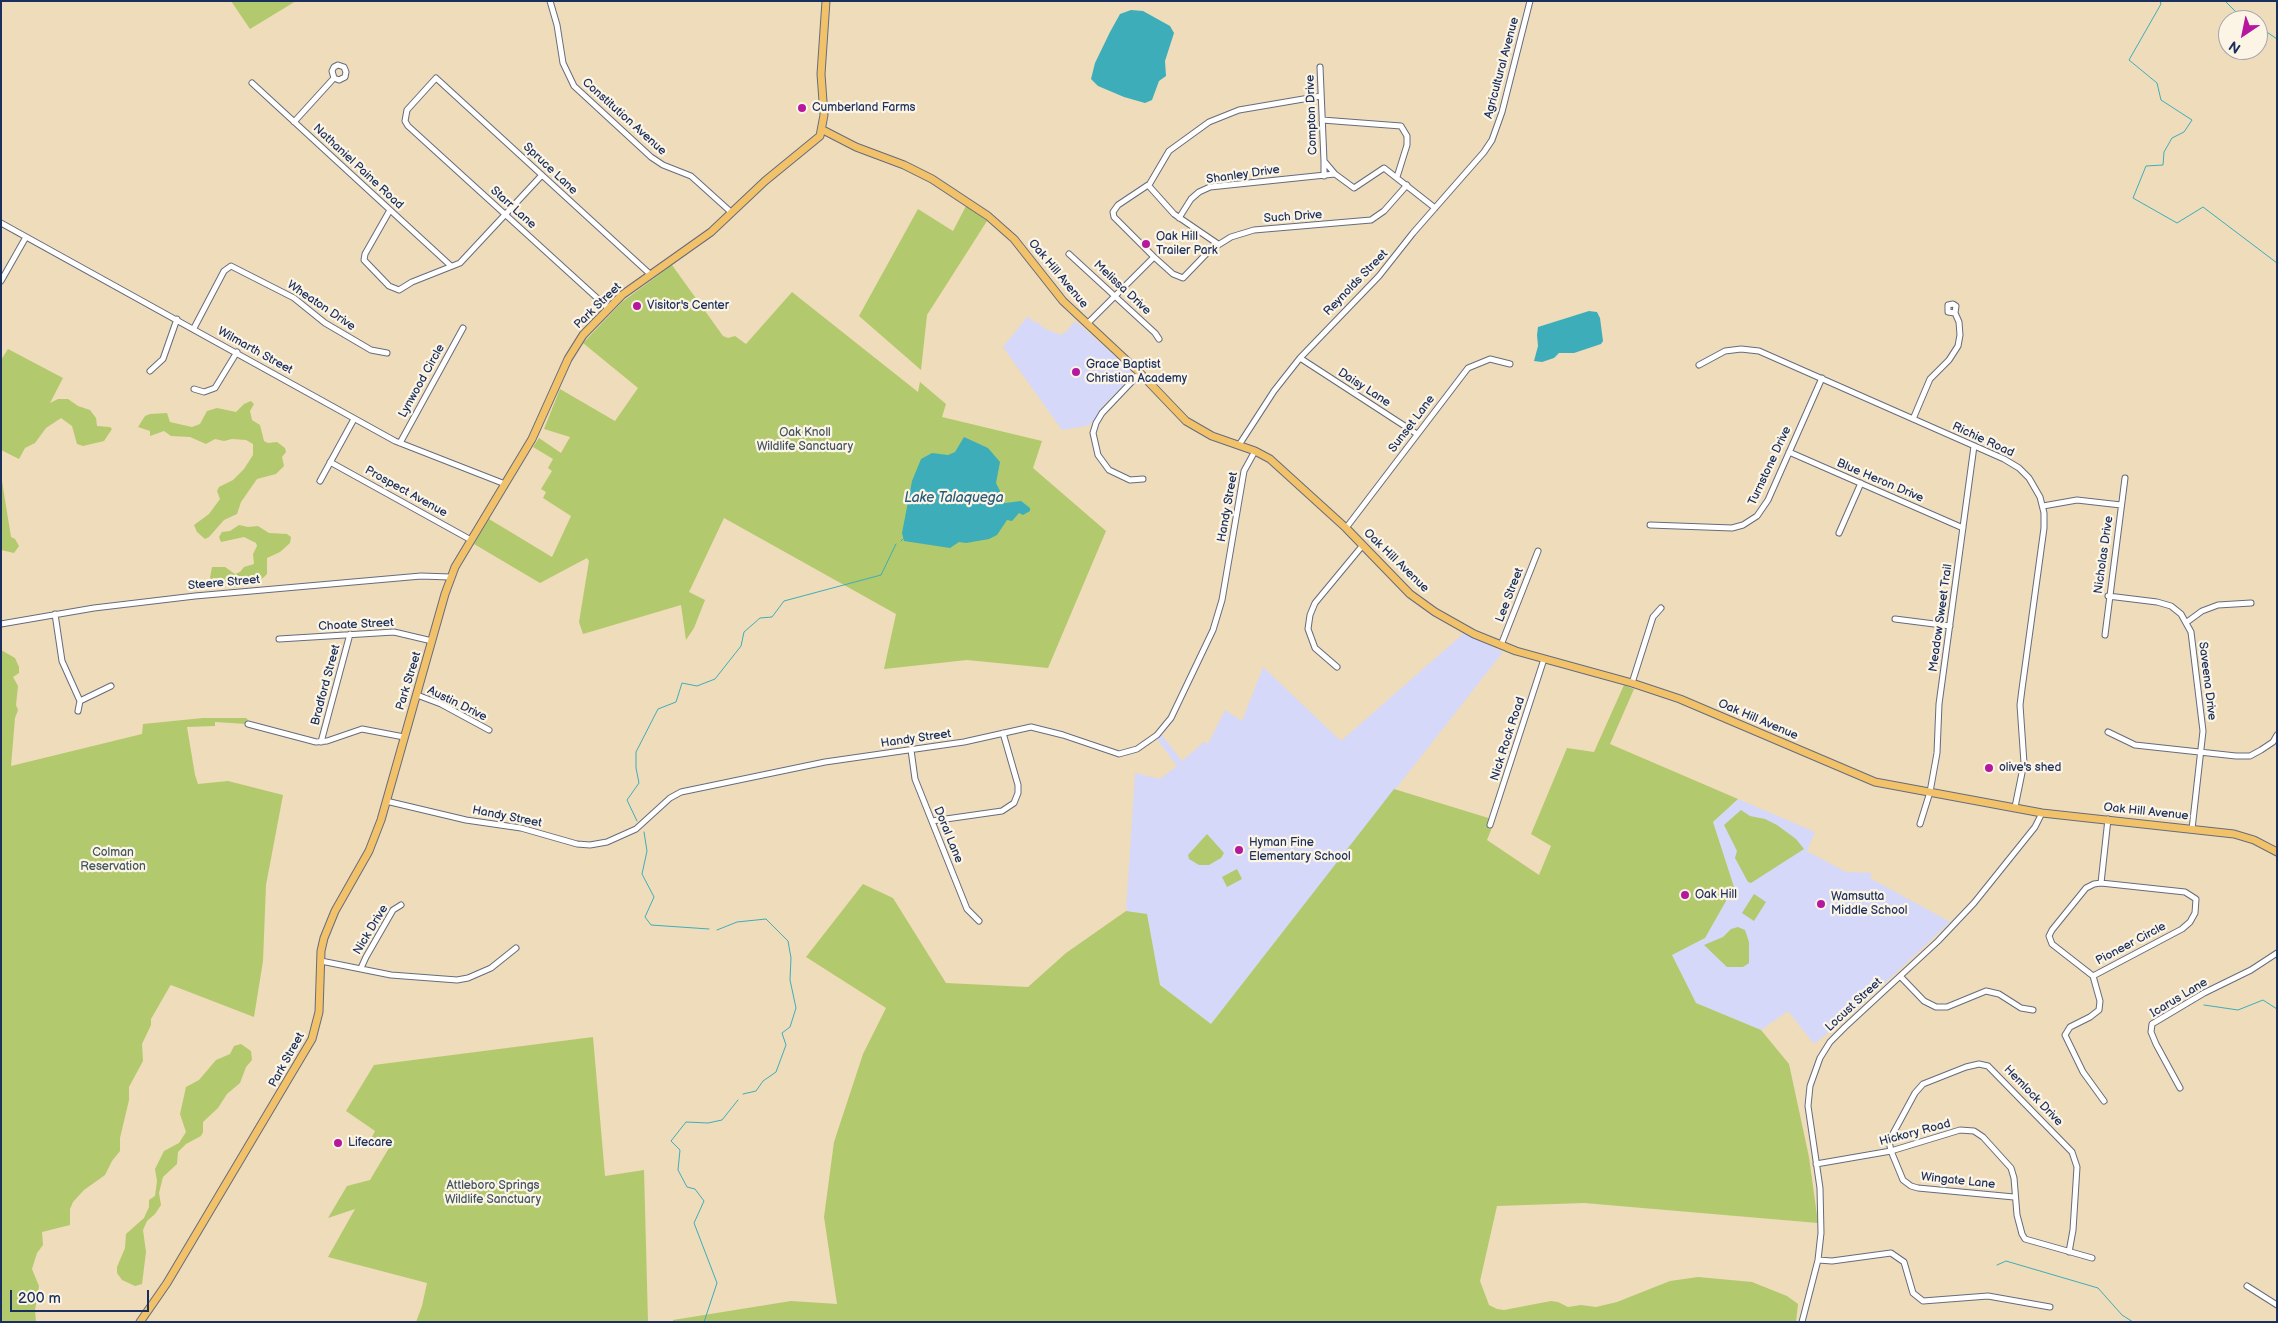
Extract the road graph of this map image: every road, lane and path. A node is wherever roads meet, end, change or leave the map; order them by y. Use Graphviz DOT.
graph roads {
  1 [pos="550,1"];
  2 [pos="826,1"];
  3 [pos="1530,1"];
  4 [pos="1320,67"];
  5 [pos="334,78"];
  6 [pos="252,83"];
  7 [pos="1321,96"];
  8 [pos="1322,120"];
  9 [pos="405,121"];
  10 [pos="294,122"];
  11 [pos="823,130"];
  12 [pos="1492,140"];
  13 [pos="1324,161"];
  14 [pos="1335,174"];
  15 [pos="542,175"];
  16 [pos="1324,176"];
  17 [pos="1397,178"];
  18 [pos="1149,185"];
  19 [pos="1407,185"];
  20 [pos="1435,208"];
  21 [pos="390,210"];
  22 [pos="732,213"];
  23 [pos="506,215"];
  24 [pos="1179,218"];
  25 [pos="1,222"];
  26 [pos="26,237"];
  27 [pos="1218,244"];
  28 [pos="1070,254"];
  29 [pos="1154,257"];
  30 [pos="451,266"];
  31 [pos="651,275"];
  32 [pos="1,281"];
  33 [pos="1115,296"];
  34 [pos="608,308"];
  35 [pos="1955,313"];
  36 [pos="177,319"];
  37 [pos="1087,324"];
  38 [pos="194,328"];
  39 [pos="463,328"];
  40 [pos="1159,339"];
  41 [pos="237,352"];
  42 [pos="387,353"];
  43 [pos="1300,358"];
  44 [pos="1510,364"];
  45 [pos="1698,365"];
  46 [pos="150,371"];
  47 [pos="1140,373"];
  48 [pos="1822,378"];
  49 [pos="194,388"];
  50 [pos="354,419"];
  51 [pos="1913,419"];
  52 [pos="1417,434"];
  53 [pos="400,443"];
  54 [pos="1239,445"];
  55 [pos="1974,446"];
  56 [pos="1255,451"];
  57 [pos="1789,452"];
  58 [pos="330,462"];
  59 [pos="2125,478"];
  60 [pos="1143,479"];
  61 [pos="320,481"];
  62 [pos="1861,483"];
  63 [pos="505,484"];
  64 [pos="2043,506"];
  65 [pos="2121,506"];
  66 [pos="1650,525"];
  67 [pos="1346,528"];
  68 [pos="1963,528"];
  69 [pos="1839,533"];
  70 [pos="471,540"];
  71 [pos="1363,545"];
  72 [pos="1538,551"];
  73 [pos="450,577"];
  74 [pos="2108,596"];
  75 [pos="2251,603"];
  76 [pos="1661,608"];
  77 [pos="55,614"];
  78 [pos="1895,619"];
  79 [pos="2187,622"];
  80 [pos="1,624"];
  81 [pos="1950,626"];
  82 [pos="350,634"];
  83 [pos="2105,635"];
  84 [pos="279,640"];
  85 [pos="432,641"];
  86 [pos="1501,645"];
  87 [pos="1544,659"];
  88 [pos="1336,667"];
  89 [pos="1632,683"];
  90 [pos="111,686"];
  91 [pos="417,695"];
  92 [pos="80,701"];
  93 [pos="78,710"];
  94 [pos="248,724"];
  95 [pos="489,730"];
  96 [pos="2108,732"];
  97 [pos="1003,733"];
  98 [pos="2277,736"];
  99 [pos="404,737"];
  100 [pos="321,742"];
  101 [pos="912,750"];
  102 [pos="2200,753"];
  103 [pos="1930,792"];
  104 [pos="386,801"];
  105 [pos="2015,808"];
  106 [pos="2042,813"];
  107 [pos="2108,819"];
  108 [pos="932,821"];
  109 [pos="1920,824"];
  110 [pos="1490,825"];
  111 [pos="2192,828"];
  112 [pos="2277,852"];
  113 [pos="2101,883"];
  114 [pos="401,905"];
  115 [pos="979,921"];
  116 [pos="516,948"];
  117 [pos="2277,953"];
  118 [pos="321,961"];
  119 [pos="361,968"];
  120 [pos="1900,976"];
  121 [pos="2093,976"];
  122 [pos="2032,1010"];
  123 [pos="2180,1088"];
  124 [pos="2104,1101"];
  125 [pos="1890,1151"];
  126 [pos="1816,1164"];
  127 [pos="2014,1197"];
  128 [pos="2068,1252"];
  129 [pos="2092,1258"];
  130 [pos="1818,1260"];
  131 [pos="2247,1286"];
  132 [pos="2277,1305"];
  133 [pos="2050,1307"];
  134 [pos="140,1322"];
  135 [pos="1802,1322"];
  1 -- 22 [label="street, Constitution Avenue"];
  2 -- 11 [label="main road"];
  3 -- 12 [label="street, Agricultural Avenue"];
  4 -- 7 [label="street, Compton Drive"];
  5 -- 10 [label="street"];
  6 -- 10 [label="street, Nathaniel Paine Road"];
  7 -- 8 [label="street, Compton Drive"];
  7 -- 18 [label="street"];
  8 -- 13 [label="street, Compton Drive"];
  8 -- 17 [label="street"];
  9 -- 15 [label="street, Spruce Lane"];
  9 -- 23 [label="street, Starr Lane"];
  10 -- 21 [label="street, Nathaniel Paine Road"];
  11 -- 22 [label="main road, Park Street"];
  11 -- 37 [label="main road, Oak Hill Avenue"];
  12 -- 20 [label="street, Reynolds Street"];
  13 -- 14 [label="street, Compton Drive"];
  13 -- 16 [label="street, Compton Drive"];
  14 -- 16 [label="street, Shanley Drive"];
  14 -- 17 [label="street, Compton Drive"];
  15 -- 23 [label="street"];
  15 -- 31 [label="street, Spruce Lane"];
  16 -- 24 [label="street, Shanley Drive"];
  17 -- 19 [label="street"];
  18 -- 24 [label="street"];
  18 -- 29 [label="street"];
  19 -- 20 [label="street"];
  19 -- 27 [label="street, Such Drive"];
  20 -- 43 [label="street, Reynolds Street"];
  21 -- 30 [label="street, Nathaniel Paine Road"];
  21 -- 30 [label="street"];
  22 -- 31 [label="main road, Park Street"];
  23 -- 30 [label="street"];
  23 -- 34 [label="street, Starr Lane"];
  24 -- 27 [label="street"];
  25 -- 26 [label="street, Wilmarth Street"];
  26 -- 32 [label="street"];
  26 -- 36 [label="street, Wilmarth Street"];
  27 -- 29 [label="street, Such Drive"];
  28 -- 33 [label="street, Melissa Drive"];
  29 -- 33 [label="street"];
  31 -- 34 [label="main road, Park Street"];
  33 -- 37 [label="street"];
  33 -- 40 [label="street, Melissa Drive"];
  34 -- 63 [label="main road, Park Street"];
  35 -- 51 [label="street"];
  36 -- 38 [label="street, Wilmarth Street"];
  36 -- 46 [label="street"];
  37 -- 47 [label="main road, Oak Hill Avenue"];
  38 -- 41 [label="street, Wilmarth Street"];
  38 -- 42 [label="street, Wheaton Drive"];
  39 -- 53 [label="street, Lynwood Circle"];
  41 -- 49 [label="street"];
  41 -- 50 [label="street, Wilmarth Street"];
  43 -- 52 [label="street, Daisy Lane"];
  43 -- 54 [label="street, Reynolds Street"];
  44 -- 52 [label="street, Sunset Lane"];
  45 -- 48 [label="street, Richie Road"];
  47 -- 54 [label="main road, Oak Hill Avenue"];
  47 -- 60 [label="street"];
  48 -- 51 [label="street, Richie Road"];
  48 -- 57 [label="street, Turnstone Drive"];
  50 -- 53 [label="street, Wilmarth Street"];
  50 -- 58 [label="street"];
  51 -- 55 [label="street, Richie Road"];
  52 -- 67 [label="street, Sunset Lane"];
  53 -- 63 [label="street, Wilmarth Street"];
  54 -- 56 [label="main road, Oak Hill Avenue"];
  55 -- 64 [label="street, Richie Road"];
  55 -- 68 [label="street, Meadow Sweet Trail"];
  56 -- 67 [label="main road, Oak Hill Avenue"];
  56 -- 97 [label="street, Handy Street"];
  57 -- 62 [label="street, Blue Heron Drive"];
  57 -- 66 [label="street, Turnstone Drive"];
  58 -- 61 [label="street"];
  58 -- 70 [label="street, Prospect Avenue"];
  59 -- 65 [label="street, Nicholas Drive"];
  62 -- 68 [label="street, Blue Heron Drive"];
  62 -- 69 [label="street"];
  63 -- 70 [label="main road, Park Street"];
  64 -- 65 [label="street"];
  64 -- 105 [label="street, Richie Road"];
  65 -- 74 [label="street, Nicholas Drive"];
  67 -- 71 [label="main road, Oak Hill Avenue"];
  68 -- 81 [label="street, Meadow Sweet Trail"];
  70 -- 73 [label="main road, Park Street"];
  71 -- 86 [label="main road, Oak Hill Avenue"];
  71 -- 88 [label="street"];
  72 -- 86 [label="street, Lee Street"];
  73 -- 77 [label="street, Steere Street"];
  73 -- 85 [label="main road, Park Street"];
  74 -- 79 [label="street"];
  74 -- 83 [label="street, Nicholas Drive"];
  75 -- 79 [label="street"];
  76 -- 89 [label="street"];
  77 -- 80 [label="street, Steere Street"];
  77 -- 92 [label="street"];
  78 -- 81 [label="street"];
  79 -- 102 [label="street, Saveena Drive"];
  81 -- 103 [label="street, Meadow Sweet Trail"];
  82 -- 84 [label="street, Choate Street"];
  82 -- 85 [label="street, Choate Street"];
  82 -- 100 [label="street, Bradford Street"];
  85 -- 91 [label="main road, Park Street"];
  86 -- 87 [label="main road, Oak Hill Avenue"];
  87 -- 89 [label="main road, Oak Hill Avenue"];
  87 -- 110 [label="street, Nick Rock Road"];
  89 -- 103 [label="main road, Oak Hill Avenue"];
  90 -- 92 [label="street"];
  91 -- 95 [label="street, Austin Drive"];
  91 -- 99 [label="main road, Park Street"];
  92 -- 93 [label="street"];
  94 -- 100 [label="street"];
  96 -- 102 [label="street"];
  97 -- 101 [label="street, Handy Street"];
  97 -- 108 [label="street"];
  98 -- 102 [label="street"];
  99 -- 100 [label="street"];
  99 -- 104 [label="main road, Park Street"];
  101 -- 104 [label="street, Handy Street"];
  101 -- 108 [label="street, Doral Lane"];
  102 -- 111 [label="street, Saveena Drive"];
  103 -- 105 [label="main road, Oak Hill Avenue"];
  103 -- 109 [label="street, Meadow Sweet Trail"];
  104 -- 118 [label="main road, Park Street"];
  105 -- 106 [label="main road, Oak Hill Avenue"];
  106 -- 107 [label="main road, Oak Hill Avenue"];
  106 -- 120 [label="street, Locust Street"];
  107 -- 111 [label="main road, Oak Hill Avenue"];
  107 -- 113 [label="street"];
  108 -- 115 [label="street, Doral Lane"];
  111 -- 112 [label="main road, Oak Hill Avenue"];
  113 -- 121 [label="street, Pioneer Circle"];
  113 -- 121 [label="street, Pioneer Circle"];
  114 -- 119 [label="street, Nick Drive"];
  116 -- 119 [label="street"];
  117 -- 123 [label="street, Icarus Lane"];
  118 -- 119 [label="street"];
  118 -- 134 [label="main road, Park Street"];
  120 -- 122 [label="street"];
  120 -- 126 [label="street, Locust Street"];
  121 -- 124 [label="street"];
  125 -- 126 [label="street, Hickory Road"];
  125 -- 127 [label="street, Wingate Lane"];
  125 -- 127 [label="street, Hickory Road"];
  125 -- 128 [label="street, Hemlock Drive"];
  126 -- 130 [label="street, Locust Street"];
  127 -- 128 [label="street, Hickory Road"];
  128 -- 129 [label="street, Hickory Road"];
  130 -- 133 [label="street"];
  130 -- 135 [label="street, Locust Street"];
  131 -- 132 [label="street"];
}
